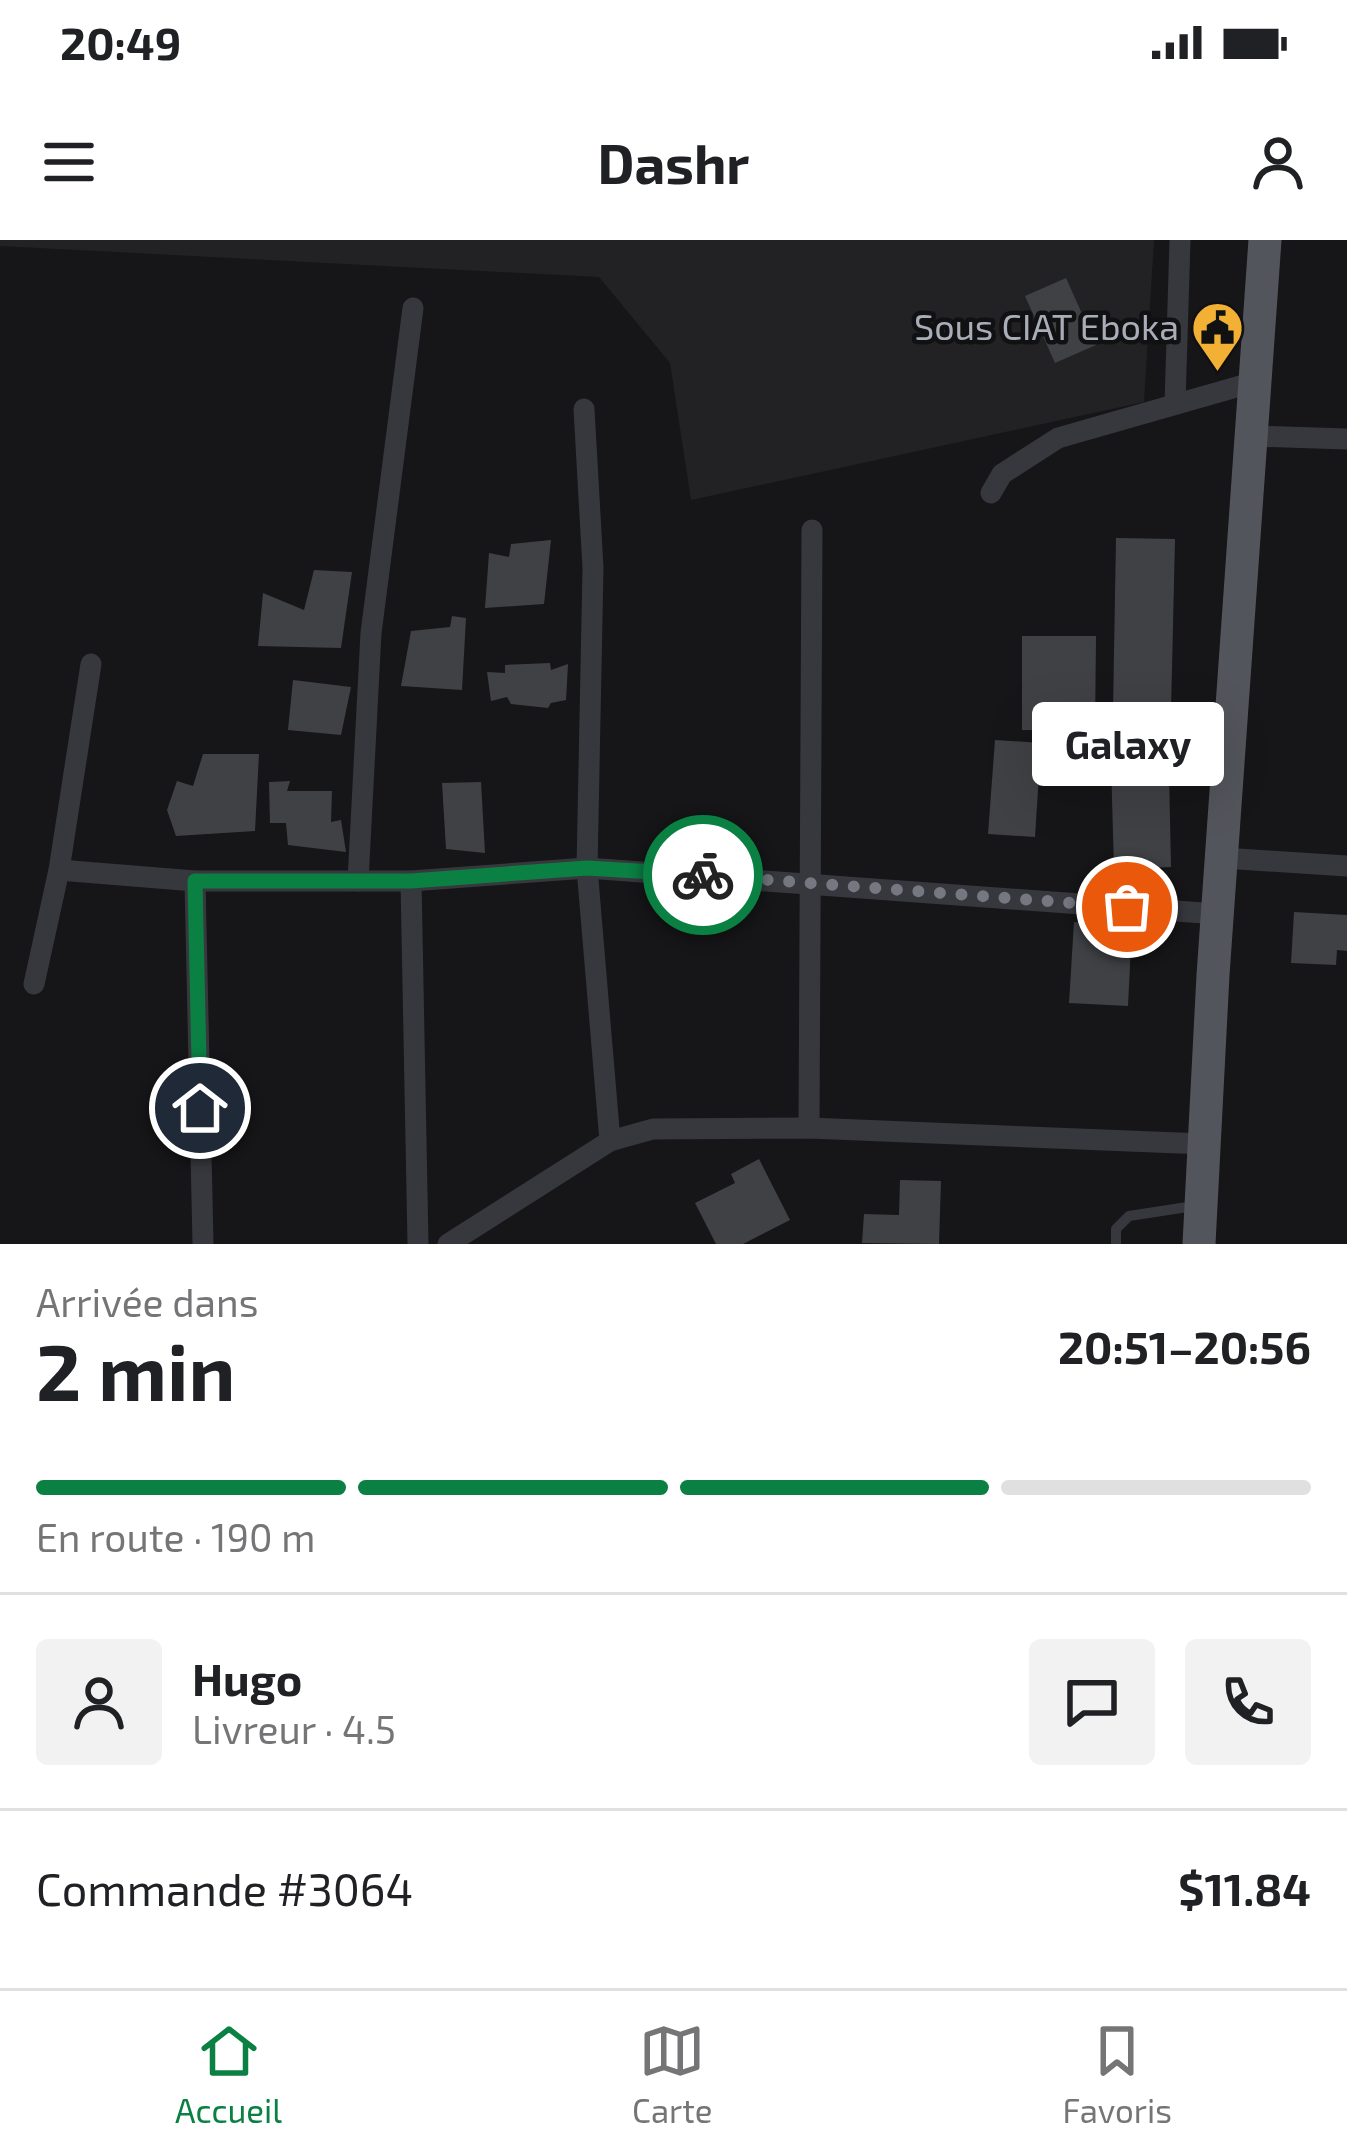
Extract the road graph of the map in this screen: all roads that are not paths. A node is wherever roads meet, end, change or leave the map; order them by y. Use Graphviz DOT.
graph roads {
  1 [pos="1180,240"];
  2 [pos="1265,240"];
  3 [pos="413,308"];
  4 [pos="1254,382"];
  5 [pos="1175,404"];
  6 [pos="584,409"];
  7 [pos="1250,436"];
  8 [pos="1347,439"];
  9 [pos="992,493"];
  10 [pos="812,530"];
  11 [pos="92,664"];
  12 [pos="1222,858"];
  13 [pos="1347,866"];
  14 [pos="587,868"];
  15 [pos="59,871"];
  16 [pos="195,881"];
  17 [pos="358,881"];
  18 [pos="411,881"];
  19 [pos="810,883"];
  20 [pos="1217,914"];
  21 [pos="34,984"];
  22 [pos="809,1128"];
  23 [pos="610,1141"];
  24 [pos="1204,1144"];
  25 [pos="1202,1205"];
  26 [pos="203,1244"];
  27 [pos="418,1244"];
  28 [pos="448,1244"];
  29 [pos="1116,1244"];
  30 [pos="1199,1244"];
  1 -- 5 [label="street"];
  2 -- 4 [label="main road"];
  3 -- 17 [label="street"];
  4 -- 5 [label="street"];
  4 -- 7 [label="main road"];
  5 -- 9 [label="street"];
  6 -- 14 [label="street"];
  7 -- 8 [label="street"];
  7 -- 12 [label="main road"];
  10 -- 19 [label="street"];
  11 -- 15 [label="street"];
  12 -- 13 [label="street"];
  12 -- 20 [label="main road"];
  14 -- 18 [label="street"];
  14 -- 19 [label="street"];
  14 -- 23 [label="street"];
  15 -- 16 [label="street"];
  15 -- 21 [label="street"];
  16 -- 17 [label="street"];
  16 -- 26 [label="street"];
  17 -- 18 [label="street"];
  18 -- 27 [label="street"];
  19 -- 20 [label="street"];
  19 -- 22 [label="street"];
  20 -- 24 [label="main road"];
  22 -- 23 [label="street"];
  22 -- 24 [label="street"];
  23 -- 28 [label="street"];
  24 -- 25 [label="main road"];
  25 -- 29 [label="lane"];
  25 -- 30 [label="main road"];
}
